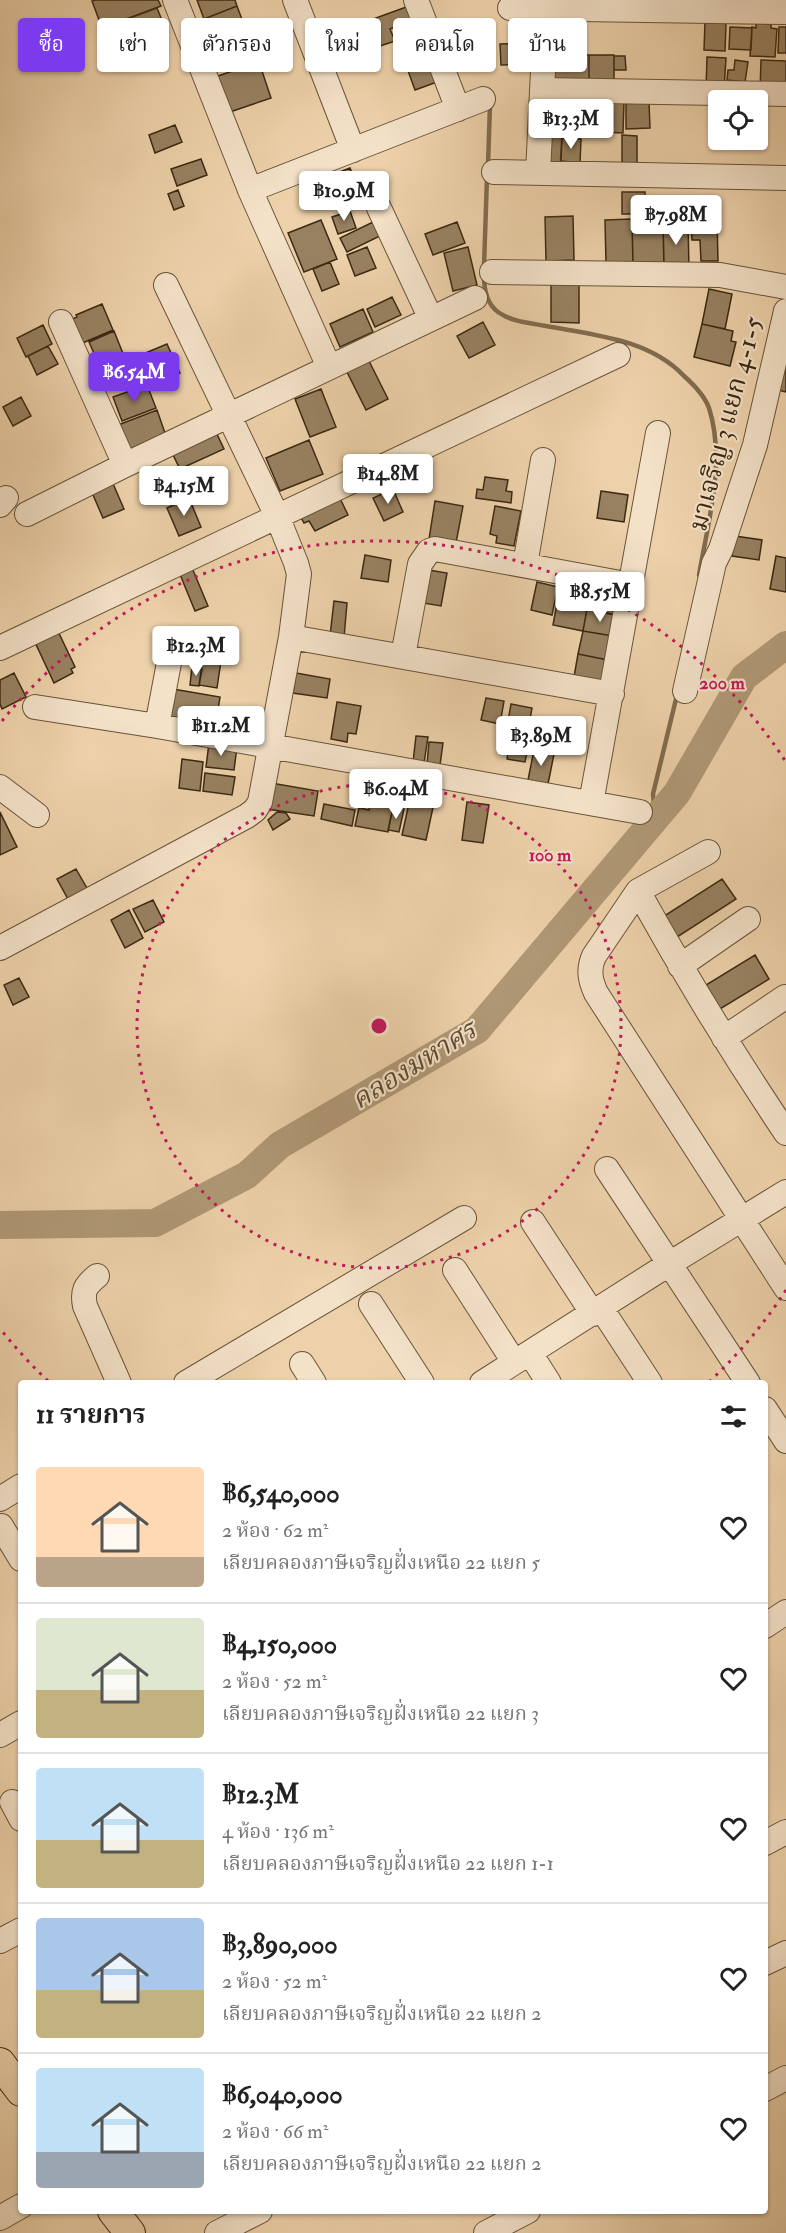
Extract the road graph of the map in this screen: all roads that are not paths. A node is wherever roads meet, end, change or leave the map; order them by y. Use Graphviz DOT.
graph roads {
  1 [pos="175,0"];
  2 [pos="295,0"];
  3 [pos="416,0"];
  4 [pos="510,8"];
  5 [pos="546,9"];
  6 [pos="786,12"];
  7 [pos="542,90"];
  8 [pos="786,94"];
  9 [pos="483,99"];
  10 [pos="458,109"];
  11 [pos="353,150"];
  12 [pos="494,172"];
  13 [pos="538,173"];
  14 [pos="786,178"];
  15 [pos="250,190"];
  16 [pos="379,208"];
  17 [pos="492,272"];
  18 [pos="166,285"];
  19 [pos="786,287"];
  20 [pos="475,298"];
  21 [pos="786,311"];
  22 [pos="431,319"];
  23 [pos="61,322"];
  24 [pos="618,355"];
  25 [pos="329,367"];
  26 [pos="229,415"];
  27 [pos="658,433"];
  28 [pos="543,460"];
  29 [pos="125,465"];
  30 [pos="27,514"];
  31 [pos="277,516"];
  32 [pos="525,565"];
  33 [pos="631,585"];
  34 [pos="291,637"];
  35 [pos="172,647"];
  36 [pos="0,648"];
  37 [pos="403,656"];
  38 [pos="685,691"];
  39 [pos="612,694"];
  40 [pos="35,706"];
  41 [pos="157,726"];
  42 [pos="270,747"];
  43 [pos="0,787"];
  44 [pos="591,803"];
  45 [pos="640,812"];
  46 [pos="37,814"];
  47 [pos="708,852"];
  48 [pos="638,891"];
  49 [pos="748,919"];
  50 [pos="0,948"];
  51 [pos="680,966"];
  52 [pos="785,997"];
  53 [pos="724,1038"];
  54 [pos="777,1102"];
  55 [pos="786,1133"];
  56 [pos="607,1169"];
  57 [pos="786,1192"];
  58 [pos="464,1218"];
  59 [pos="742,1219"];
  60 [pos="532,1222"];
  61 [pos="669,1264"];
  62 [pos="455,1270"];
  63 [pos="97,1276"];
  64 [pos="786,1288"];
  65 [pos="371,1304"];
  66 [pos="597,1311"];
  67 [pos="522,1357"];
  68 [pos="118,1380"];
  69 [pos="191,1380"];
  70 [pos="420,1380"];
  71 [pos="488,1380"];
  72 [pos="546,1380"];
  73 [pos="648,1380"];
  74 [pos="746,1380"];
  75 [pos="768,1414"];
  76 [pos="786,1441"];
  77 [pos="18,1488"];
  78 [pos="0,1499"];
  79 [pos="1,1526"];
  80 [pos="18,1554"];
  81 [pos="786,1612"];
  82 [pos="768,1624"];
  83 [pos="786,1832"];
  84 [pos="768,1841"];
  85 [pos="18,1932"];
  86 [pos="0,1941"];
  87 [pos="786,1953"];
  88 [pos="768,1962"];
  89 [pos="0,2064"];
  90 [pos="786,2078"];
  91 [pos="18,2087"];
  92 [pos="768,2087"];
  93 [pos="18,2208"];
  94 [pos="115,2214"];
  95 [pos="255,2214"];
  96 [pos="522,2214"];
  97 [pos="0,2218"];
  98 [pos="130,2233"];
  99 [pos="217,2233"];
  100 [pos="486,2233"];
  1 -- 15 [label="street"];
  2 -- 11 [label="street"];
  3 -- 10 [label="street"];
  4 -- 5 [label="street"];
  5 -- 6 [label="street"];
  5 -- 7 [label="street"];
  7 -- 8 [label="street"];
  7 -- 13 [label="street"];
  9 -- 10 [label="street"];
  10 -- 11 [label="street"];
  11 -- 15 [label="street"];
  12 -- 13 [label="street"];
  13 -- 14 [label="street"];
  15 -- 25 [label="street"];
  16 -- 22 [label="street"];
  17 -- 19 [label="street"];
  18 -- 26 [label="street"];
  20 -- 22 [label="street"];
  21 -- 38 [label="street, มาเจริญ 3 แยก 4-1-5"];
  22 -- 25 [label="street"];
  23 -- 29 [label="street"];
  24 -- 31 [label="street"];
  25 -- 26 [label="street"];
  26 -- 29 [label="street"];
  26 -- 31 [label="street"];
  27 -- 33 [label="street"];
  28 -- 32 [label="street"];
  29 -- 30 [label="street"];
  31 -- 34 [label="street"];
  31 -- 36 [label="street"];
  32 -- 33 [label="street"];
  32 -- 37 [label="street"];
  33 -- 39 [label="street"];
  34 -- 37 [label="street"];
  34 -- 42 [label="street"];
  35 -- 41 [label="street"];
  37 -- 39 [label="street"];
  39 -- 44 [label="street"];
  40 -- 41 [label="street"];
  41 -- 42 [label="street"];
  42 -- 44 [label="street"];
  42 -- 50 [label="street"];
  43 -- 46 [label="street"];
  44 -- 45 [label="street"];
  47 -- 48 [label="street"];
  48 -- 51 [label="street"];
  48 -- 59 [label="street"];
  49 -- 51 [label="street"];
  51 -- 53 [label="street"];
  52 -- 53 [label="street"];
  53 -- 54 [label="street"];
  54 -- 55 [label="street"];
  56 -- 61 [label="street"];
  57 -- 59 [label="street"];
  58 -- 69 [label="street"];
  59 -- 61 [label="street"];
  59 -- 64 [label="street"];
  60 -- 66 [label="street"];
  61 -- 66 [label="street"];
  61 -- 74 [label="street"];
  62 -- 67 [label="street"];
  63 -- 68 [label="street"];
  65 -- 70 [label="street"];
  66 -- 67 [label="street"];
  66 -- 73 [label="street"];
  67 -- 71 [label="street"];
  67 -- 72 [label="street"];
  75 -- 76 [label="street"];
  77 -- 78 [label="street"];
  79 -- 80 [label="street"];
  81 -- 82 [label="street"];
  83 -- 84 [label="street"];
  85 -- 86 [label="street"];
  87 -- 88 [label="street"];
  89 -- 91 [label="main road"];
  90 -- 92 [label="street"];
  93 -- 97 [label="street"];
  94 -- 98 [label="main road"];
  95 -- 99 [label="street"];
  96 -- 100 [label="street"];
}
